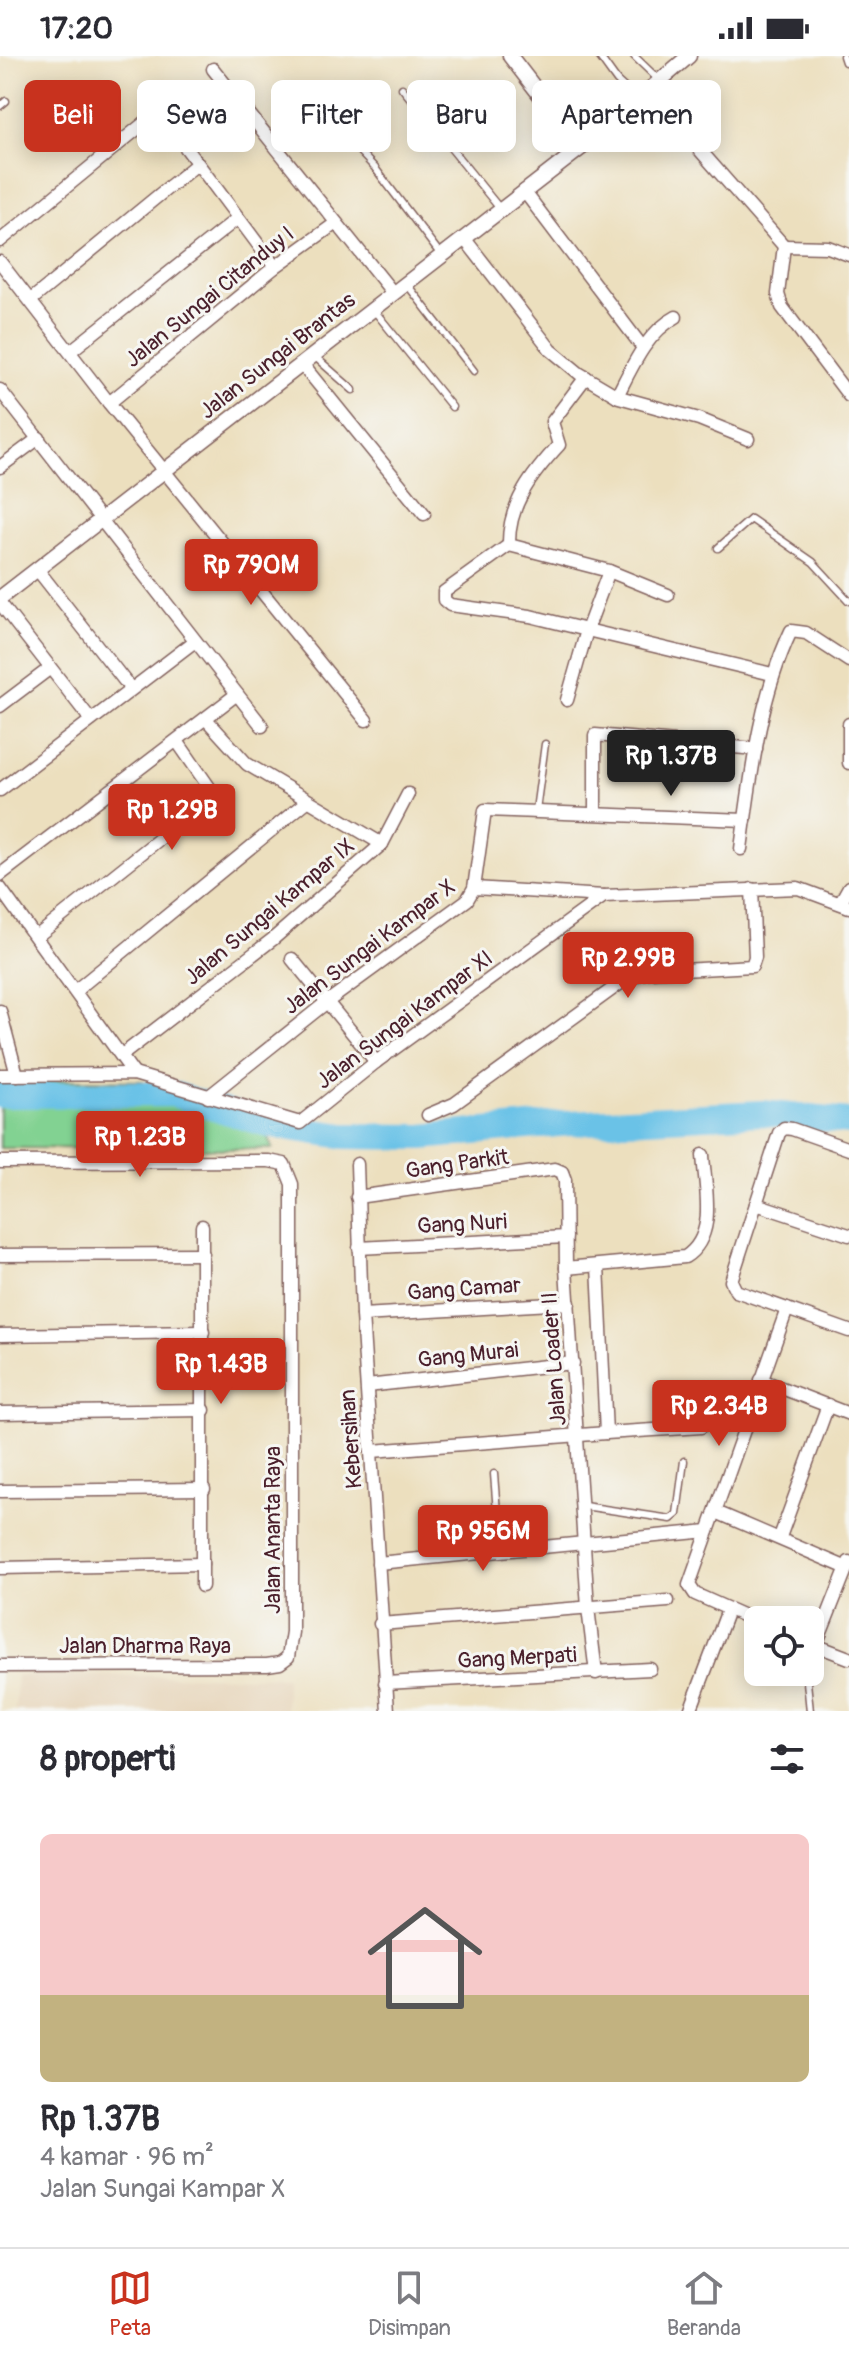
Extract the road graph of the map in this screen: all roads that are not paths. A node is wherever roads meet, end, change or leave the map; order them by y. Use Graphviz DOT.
graph roads {
  1 [pos="510,56"];
  2 [pos="599,56"];
  3 [pos="634,56"];
  4 [pos="689,56"];
  5 [pos="213,69"];
  6 [pos="616,80"];
  7 [pos="644,80"];
  8 [pos="661,80"];
  9 [pos="532,85"];
  10 [pos="402,88"];
  11 [pos="360,152"];
  12 [pos="576,152"];
  13 [pos="702,152"];
  14 [pos="197,164"];
  15 [pos="524,191"];
  16 [pos="501,210"];
  17 [pos="238,218"];
  18 [pos="336,223"];
  19 [pos="464,238"];
  20 [pos="0,241"];
  21 [pos="784,246"];
  22 [pos="849,255"];
  23 [pos="441,256"];
  24 [pos="0,262"];
  25 [pos="275,267"];
  26 [pos="406,283"];
  27 [pos="393,293"];
  28 [pos="31,300"];
  29 [pos="373,309"];
  30 [pos="676,317"];
  31 [pos="640,344"];
  32 [pos="72,350"];
  33 [pos="307,360"];
  34 [pos="474,371"];
  35 [pos="586,377"];
  36 [pos="0,390"];
  37 [pos="353,390"];
  38 [pos="617,396"];
  39 [pos="849,396"];
  40 [pos="109,403"];
  41 [pos="452,407"];
  42 [pos="39,438"];
  43 [pos="748,439"];
  44 [pos="0,467"];
  45 [pos="164,471"];
  46 [pos="424,514"];
  47 [pos="103,517"];
  48 [pos="509,545"];
  49 [pos="718,548"];
  50 [pos="37,569"];
  51 [pos="609,571"];
  52 [pos="668,595"];
  53 [pos="0,600"];
  54 [pos="849,601"];
  55 [pos="587,630"];
  56 [pos="195,641"];
  57 [pos="847,655"];
  58 [pos="49,669"];
  59 [pos="772,674"];
  60 [pos="131,689"];
  61 [pos="237,694"];
  62 [pos="567,700"];
  63 [pos="0,706"];
  64 [pos="206,719"];
  65 [pos="91,720"];
  66 [pos="366,720"];
  67 [pos="849,724"];
  68 [pos="262,726"];
  69 [pos="177,741"];
  70 [pos="545,744"];
  71 [pos="756,749"];
  72 [pos="849,763"];
  73 [pos="0,790"];
  74 [pos="408,794"];
  75 [pos="306,802"];
  76 [pos="536,810"];
  77 [pos="595,813"];
  78 [pos="745,820"];
  79 [pos="382,844"];
  80 [pos="741,849"];
  81 [pos="0,875"];
  82 [pos="849,887"];
  83 [pos="0,888"];
  84 [pos="474,888"];
  85 [pos="752,889"];
  86 [pos="604,896"];
  87 [pos="845,905"];
  88 [pos="36,937"];
  89 [pos="292,959"];
  90 [pos="75,991"];
  91 [pos="327,1002"];
  92 [pos="0,1011"];
  93 [pos="122,1055"];
  94 [pos="376,1062"];
  95 [pos="134,1074"];
  96 [pos="0,1075"];
  97 [pos="17,1075"];
  98 [pos="208,1097"];
  99 [pos="428,1115"];
  100 [pos="849,1149"];
  101 [pos="703,1155"];
  102 [pos="0,1162"];
  103 [pos="357,1164"];
  104 [pos="562,1172"];
  105 [pos="357,1197"];
  106 [pos="756,1204"];
  107 [pos="202,1226"];
  108 [pos="849,1235"];
  109 [pos="566,1237"];
  110 [pos="359,1248"];
  111 [pos="203,1254"];
  112 [pos="0,1255"];
  113 [pos="598,1266"];
  114 [pos="566,1268"];
  115 [pos="569,1303"];
  116 [pos="787,1309"];
  117 [pos="362,1315"];
  118 [pos="849,1331"];
  119 [pos="203,1332"];
  120 [pos="0,1335"];
  121 [pos="573,1363"];
  122 [pos="761,1380"];
  123 [pos="367,1386"];
  124 [pos="828,1405"];
  125 [pos="204,1410"];
  126 [pos="0,1413"];
  127 [pos="849,1414"];
  128 [pos="701,1427"];
  129 [pos="606,1433"];
  130 [pos="579,1435"];
  131 [pos="372,1451"];
  132 [pos="684,1461"];
  133 [pos="494,1474"];
  134 [pos="204,1489"];
  135 [pos="0,1491"];
  136 [pos="584,1506"];
  137 [pos="716,1512"];
  138 [pos="708,1531"];
  139 [pos="780,1537"];
  140 [pos="584,1543"];
  141 [pos="500,1554"];
  142 [pos="378,1563"];
  143 [pos="202,1564"];
  144 [pos="848,1565"];
  145 [pos="0,1568"];
  146 [pos="202,1586"];
  147 [pos="668,1601"];
  148 [pos="588,1608"];
  149 [pos="728,1610"];
  150 [pos="744,1616"];
  151 [pos="824,1619"];
  152 [pos="380,1624"];
  153 [pos="824,1648"];
  154 [pos="288,1657"];
  155 [pos="849,1658"];
  156 [pos="0,1666"];
  157 [pos="650,1669"];
  158 [pos="596,1673"];
  159 [pos="385,1683"];
  160 [pos="807,1686"];
  161 [pos="388,1711"];
  162 [pos="690,1711"];
  163 [pos="810,1711"];
  1 -- 9 [label="street"];
  2 -- 6 [label="lane"];
  3 -- 7 [label="lane"];
  4 -- 8 [label="street, Jalan Sungai Brantas"];
  5 -- 18 [label="street"];
  10 -- 16 [label="lane"];
  11 -- 23 [label="lane"];
  12 -- 15 [label="street, Jalan Sungai Brantas"];
  13 -- 21 [label="street"];
  14 -- 17 [label="street"];
  14 -- 20 [label="street"];
  14 -- 28 [label="street"];
  15 -- 16 [label="street, Jalan Sungai Brantas"];
  15 -- 31 [label="street"];
  16 -- 19 [label="street, Jalan Sungai Brantas"];
  17 -- 25 [label="street"];
  17 -- 32 [label="street"];
  18 -- 25 [label="street, Jalan Sungai Citanduy I"];
  18 -- 27 [label="street"];
  19 -- 23 [label="street, Jalan Sungai Brantas"];
  19 -- 35 [label="street"];
  21 -- 22 [label="street"];
  21 -- 39 [label="street"];
  23 -- 26 [label="street, Jalan Sungai Brantas"];
  24 -- 28 [label="street"];
  25 -- 40 [label="street, Jalan Sungai Citanduy I"];
  26 -- 27 [label="street, Jalan Sungai Brantas"];
  26 -- 34 [label="lane"];
  27 -- 29 [label="street, Jalan Sungai Brantas"];
  28 -- 32 [label="street"];
  29 -- 33 [label="street, Jalan Sungai Brantas"];
  29 -- 41 [label="lane"];
  30 -- 38 [label="street"];
  32 -- 40 [label="street"];
  33 -- 37 [label="lane"];
  33 -- 45 [label="street, Jalan Sungai Brantas"];
  33 -- 46 [label="street"];
  35 -- 38 [label="street"];
  35 -- 48 [label="street"];
  36 -- 42 [label="street"];
  38 -- 43 [label="street"];
  40 -- 45 [label="street"];
  42 -- 44 [label="street"];
  42 -- 47 [label="street"];
  45 -- 47 [label="street, Jalan Sungai Brantas"];
  45 -- 66 [label="street"];
  47 -- 50 [label="street, Jalan Sungai Brantas"];
  47 -- 56 [label="street"];
  48 -- 51 [label="street"];
  48 -- 55 [label="street"];
  49 -- 54 [label="lane"];
  50 -- 53 [label="street, Jalan Sungai Brantas"];
  50 -- 60 [label="street"];
  51 -- 52 [label="street"];
  51 -- 55 [label="street"];
  53 -- 58 [label="street"];
  55 -- 59 [label="street"];
  55 -- 62 [label="street"];
  56 -- 60 [label="street"];
  56 -- 61 [label="street"];
  57 -- 59 [label="street"];
  58 -- 63 [label="street"];
  58 -- 65 [label="street"];
  59 -- 71 [label="street"];
  60 -- 65 [label="street"];
  61 -- 64 [label="street"];
  61 -- 68 [label="street"];
  64 -- 69 [label="street"];
  64 -- 75 [label="street, Jalan Sungai Kampar IX"];
  65 -- 73 [label="street"];
  67 -- 72 [label="street"];
  69 -- 81 [label="street"];
  69 -- 88 [label="street"];
  70 -- 76 [label="lane"];
  71 -- 77 [label="street"];
  71 -- 78 [label="street"];
  74 -- 79 [label="street"];
  75 -- 79 [label="street, Jalan Sungai Kampar IX"];
  75 -- 90 [label="street"];
  76 -- 77 [label="street, Jalan Sungai Kampar X"];
  76 -- 84 [label="street, Jalan Sungai Kampar X"];
  77 -- 78 [label="street, Jalan Sungai Kampar X"];
  78 -- 80 [label="street"];
  79 -- 93 [label="street, Jalan Sungai Kampar IX"];
  82 -- 87 [label="street"];
  83 -- 88 [label="street"];
  84 -- 86 [label="street"];
  84 -- 91 [label="street, Jalan Sungai Kampar X"];
  85 -- 86 [label="street"];
  85 -- 87 [label="street"];
  85 -- 99 [label="street"];
  86 -- 94 [label="street, Jalan Sungai Kampar XI"];
  88 -- 90 [label="street"];
  89 -- 91 [label="street"];
  90 -- 93 [label="street"];
  91 -- 94 [label="street"];
  91 -- 98 [label="street, Jalan Sungai Kampar X"];
  92 -- 97 [label="street"];
  93 -- 95 [label="street"];
  94 -- 98 [label="street, Jalan Sungai Kampar XI"];
  95 -- 97 [label="street"];
  95 -- 98 [label="street"];
  96 -- 97 [label="street"];
  100 -- 106 [label="street"];
  101 -- 113 [label="street"];
  102 -- 154 [label="street, Jalan Ananta Raya"];
  103 -- 105 [label="street, Kebersihan"];
  104 -- 105 [label="street, Gang Parkit"];
  104 -- 109 [label="street, Jalan Loader II"];
  105 -- 110 [label="street, Kebersihan"];
  106 -- 108 [label="street"];
  106 -- 116 [label="street"];
  107 -- 111 [label="street"];
  109 -- 110 [label="street, Gang Nuri"];
  109 -- 114 [label="street, Jalan Loader II"];
  110 -- 117 [label="street, Kebersihan"];
  111 -- 112 [label="street"];
  111 -- 119 [label="street"];
  113 -- 114 [label="street"];
  113 -- 129 [label="street"];
  114 -- 115 [label="street, Jalan Loader II"];
  115 -- 117 [label="street, Gang Camar"];
  115 -- 121 [label="street, Jalan Loader II"];
  116 -- 118 [label="street"];
  116 -- 122 [label="street"];
  117 -- 123 [label="street, Kebersihan"];
  119 -- 120 [label="street"];
  119 -- 125 [label="street"];
  121 -- 123 [label="street, Gang Murai"];
  121 -- 130 [label="street, Jalan Loader II"];
  122 -- 124 [label="street"];
  122 -- 137 [label="street"];
  123 -- 131 [label="street, Kebersihan"];
  124 -- 127 [label="street"];
  124 -- 139 [label="street"];
  125 -- 126 [label="street"];
  125 -- 134 [label="street"];
  128 -- 129 [label="street"];
  129 -- 130 [label="street"];
  130 -- 131 [label="street"];
  130 -- 136 [label="street, Jalan Loader II"];
  131 -- 142 [label="street, Kebersihan"];
  132 -- 136 [label="lane"];
  133 -- 141 [label="lane"];
  134 -- 135 [label="street"];
  134 -- 143 [label="street"];
  136 -- 140 [label="street, Jalan Loader II"];
  137 -- 138 [label="street"];
  137 -- 139 [label="street"];
  138 -- 140 [label="street"];
  138 -- 149 [label="street"];
  139 -- 144 [label="street"];
  140 -- 141 [label="street"];
  140 -- 148 [label="street, Jalan Loader II"];
  141 -- 142 [label="street"];
  142 -- 152 [label="street, Kebersihan"];
  143 -- 145 [label="street"];
  143 -- 146 [label="street"];
  144 -- 151 [label="street"];
  147 -- 148 [label="street"];
  148 -- 152 [label="street"];
  148 -- 158 [label="street, Jalan Loader II"];
  149 -- 150 [label="street"];
  149 -- 162 [label="street"];
  152 -- 159 [label="street, Kebersihan"];
  153 -- 155 [label="street"];
  154 -- 156 [label="street, Jalan Dharma Raya"];
  157 -- 158 [label="street, Gang Merpati"];
  158 -- 159 [label="street, Gang Merpati"];
  159 -- 161 [label="street, Kebersihan"];
  160 -- 163 [label="lane"];
}
